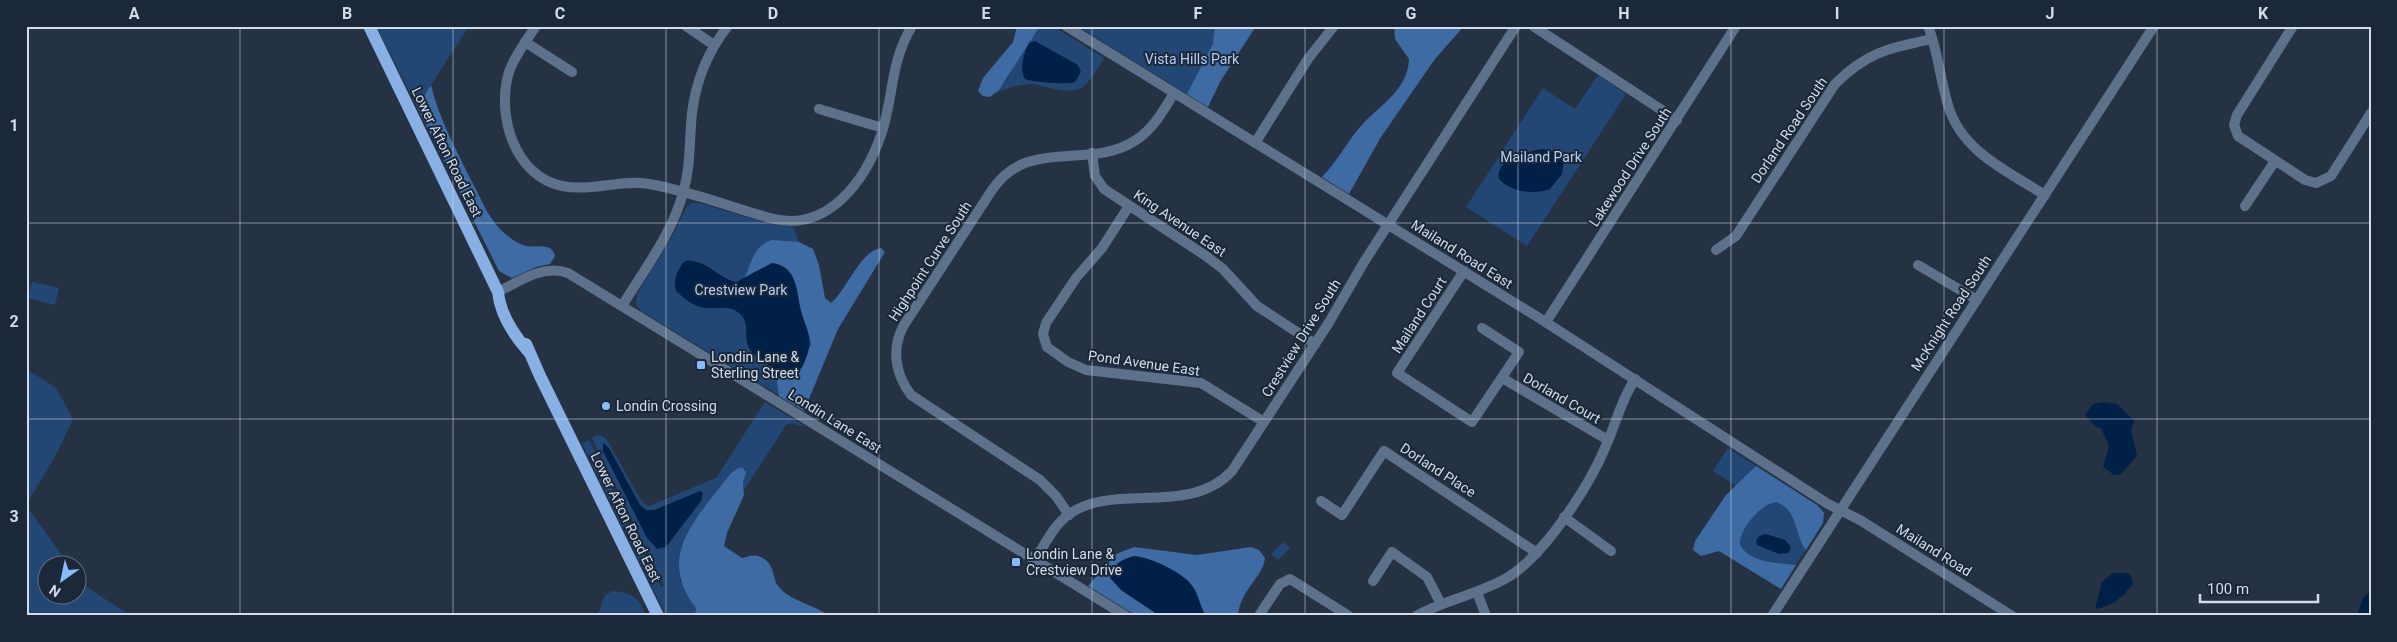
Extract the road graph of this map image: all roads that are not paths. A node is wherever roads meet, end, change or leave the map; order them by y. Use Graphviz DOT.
graph roads {
  1 [pos="368,26"];
  2 [pos="536,26"];
  3 [pos="686,26"];
  4 [pos="728,26"];
  5 [pos="912,26"];
  6 [pos="1066,26"];
  7 [pos="1334,26"];
  8 [pos="1516,26"];
  9 [pos="1533,26"];
  10 [pos="1736,26"];
  11 [pos="1928,26"];
  12 [pos="2154,26"];
  13 [pos="2293,26"];
  14 [pos="1932,39"];
  15 [pos="525,42"];
  16 [pos="714,45"];
  17 [pos="572,72"];
  18 [pos="1174,93"];
  19 [pos="819,109"];
  20 [pos="2371,113"];
  21 [pos="1677,120"];
  22 [pos="883,128"];
  23 [pos="1255,143"];
  24 [pos="1092,153"];
  25 [pos="2275,161"];
  26 [pos="684,193"];
  27 [pos="2044,195"];
  28 [pos="1129,206"];
  29 [pos="2245,206"];
  30 [pos="1388,224"];
  31 [pos="1716,250"];
  32 [pos="1918,264"];
  33 [pos="1464,271"];
  34 [pos="498,292"];
  35 [pos="1976,300"];
  36 [pos="622,306"];
  37 [pos="1546,322"];
  38 [pos="1482,328"];
  39 [pos="1315,344"];
  40 [pos="1502,378"];
  41 [pos="1636,379"];
  42 [pos="1264,422"];
  43 [pos="1472,422"];
  44 [pos="1608,440"];
  45 [pos="1321,501"];
  46 [pos="1840,510"];
  47 [pos="1069,514"];
  48 [pos="1564,517"];
  49 [pos="1611,551"];
  50 [pos="1537,553"];
  51 [pos="1035,560"];
  52 [pos="1373,581"];
  53 [pos="1477,592"];
  54 [pos="1441,604"];
  55 [pos="1260,614"];
  56 [pos="658,616"];
  57 [pos="1126,616"];
  58 [pos="1349,616"];
  59 [pos="1416,616"];
  60 [pos="1486,616"];
  61 [pos="1772,616"];
  62 [pos="2012,616"];
  1 -- 34 [label="main road, Lower Afton Road East"];
  2 -- 15 [label="street"];
  3 -- 16 [label="street"];
  4 -- 16 [label="street"];
  5 -- 22 [label="street"];
  6 -- 18 [label="street, Mailand Road East"];
  7 -- 23 [label="street"];
  8 -- 30 [label="street, Crestview Drive South"];
  9 -- 21 [label="street"];
  10 -- 21 [label="street, Lakewood Drive South"];
  11 -- 14 [label="street"];
  12 -- 27 [label="street, McKnight Road South"];
  13 -- 25 [label="street"];
  14 -- 27 [label="street"];
  14 -- 31 [label="street, Dorland Road South"];
  15 -- 17 [label="street"];
  15 -- 26 [label="street"];
  16 -- 26 [label="street"];
  18 -- 23 [label="street, Mailand Road East"];
  18 -- 24 [label="street, Highpoint Curve South"];
  19 -- 22 [label="street"];
  20 -- 25 [label="street"];
  21 -- 37 [label="street, Lakewood Drive South"];
  22 -- 26 [label="street"];
  23 -- 30 [label="street, Mailand Road East"];
  24 -- 28 [label="street, King Avenue East"];
  24 -- 47 [label="street, Highpoint Curve South"];
  25 -- 29 [label="street"];
  26 -- 36 [label="street"];
  27 -- 35 [label="street, McKnight Road South"];
  28 -- 39 [label="street, King Avenue East"];
  28 -- 42 [label="street, Pond Avenue East"];
  30 -- 33 [label="street, Mailand Road East"];
  30 -- 39 [label="street, Crestview Drive South"];
  32 -- 35 [label="street"];
  33 -- 37 [label="street, Mailand Road East"];
  33 -- 43 [label="street, Mailand Court"];
  34 -- 36 [label="street, Londin Lane East"];
  34 -- 56 [label="main road, Lower Afton Road East"];
  35 -- 46 [label="street, McKnight Road South"];
  36 -- 51 [label="street, Londin Lane East"];
  37 -- 41 [label="street, Mailand Road East"];
  38 -- 40 [label="street, Dorland Court"];
  39 -- 42 [label="street, Crestview Drive South"];
  40 -- 43 [label="street, Dorland Court"];
  40 -- 44 [label="street, Dorland Court"];
  41 -- 44 [label="street"];
  41 -- 46 [label="street, Mailand Road East"];
  42 -- 47 [label="street, Crestview Drive South"];
  44 -- 48 [label="street"];
  45 -- 50 [label="street, Dorland Place"];
  46 -- 61 [label="street, McKnight Road South"];
  46 -- 62 [label="street, Mailand Road"];
  47 -- 51 [label="street, Crestview Drive South"];
  48 -- 49 [label="street"];
  48 -- 50 [label="street"];
  50 -- 53 [label="street"];
  51 -- 57 [label="street, Londin Lane East"];
  52 -- 54 [label="street"];
  53 -- 54 [label="street"];
  53 -- 60 [label="street"];
  54 -- 59 [label="street"];
  55 -- 58 [label="street"];
}
